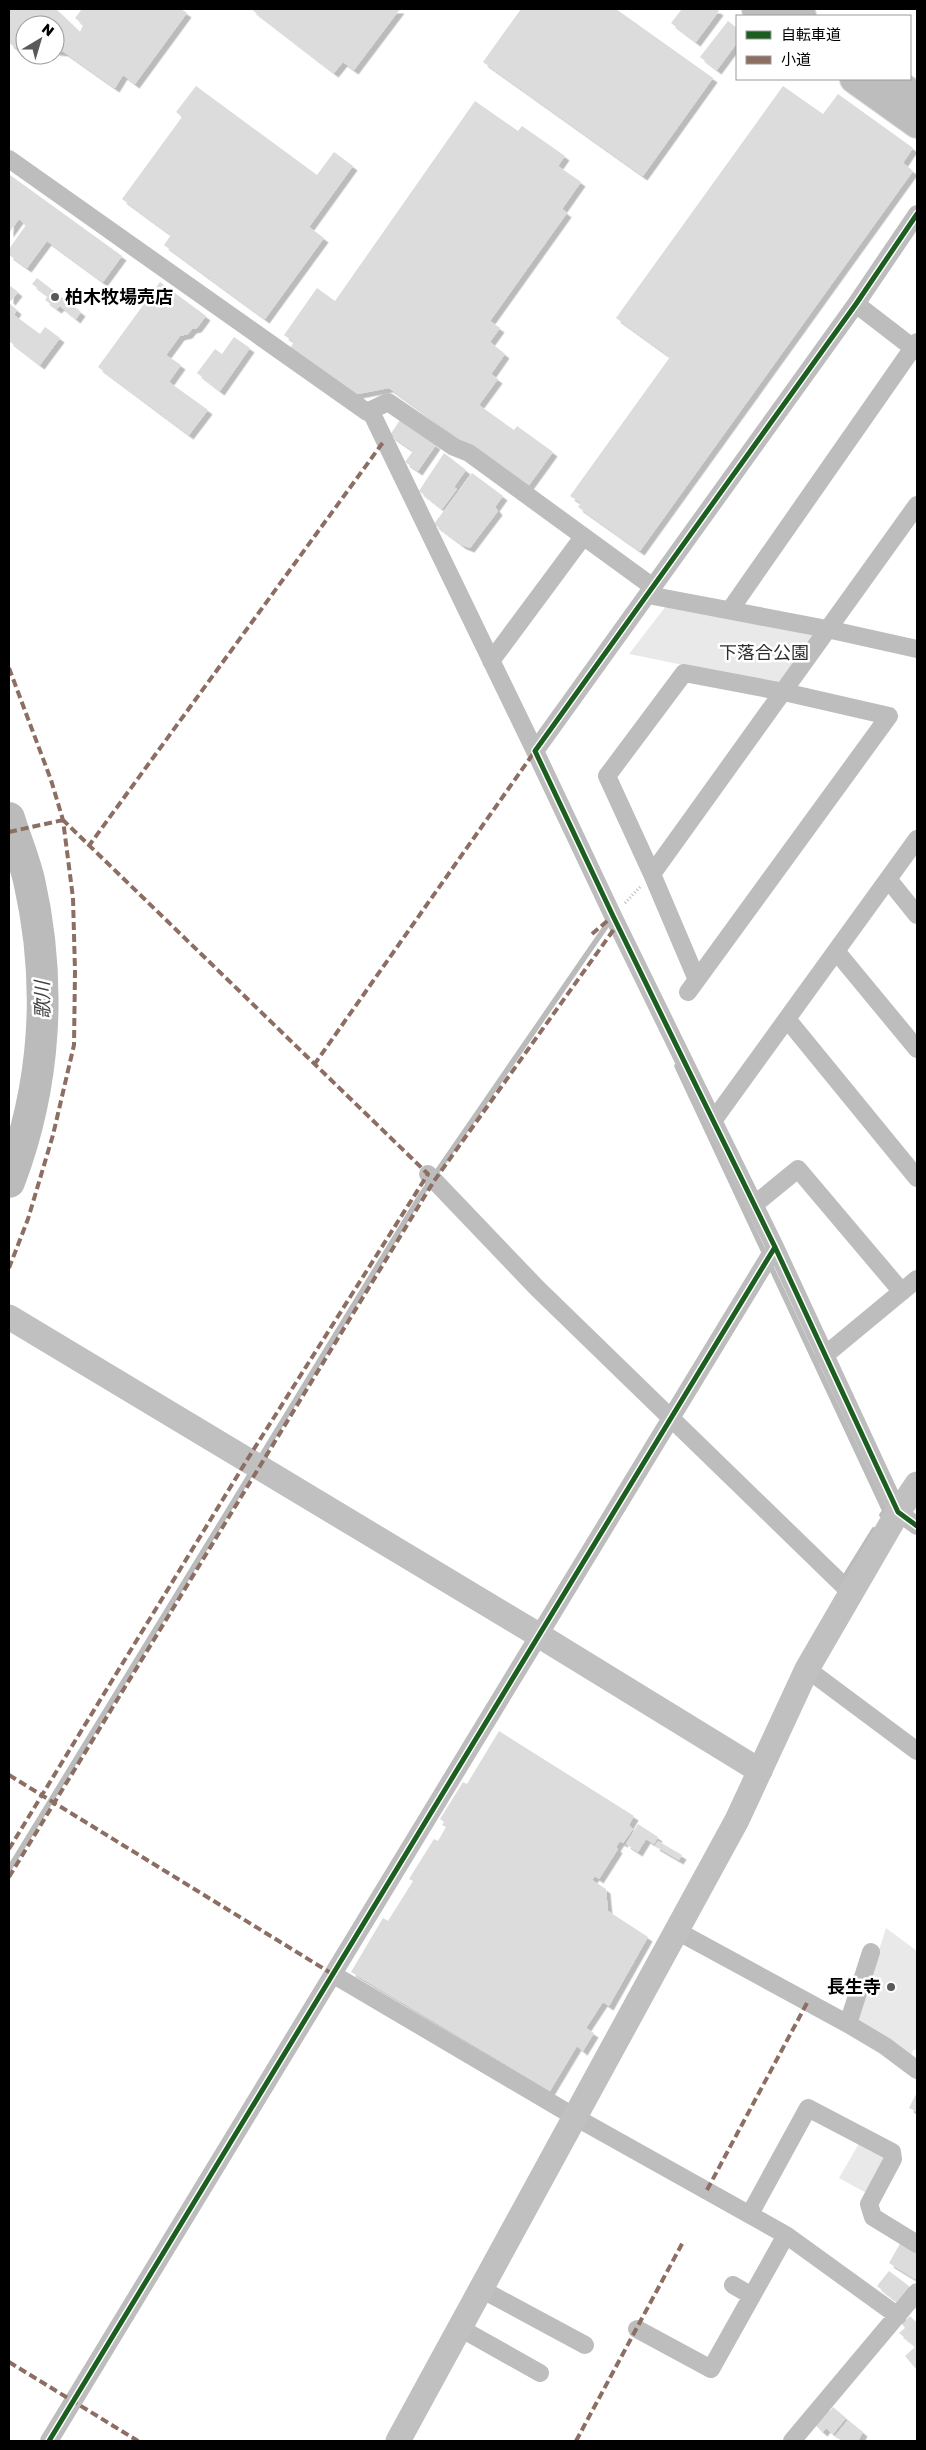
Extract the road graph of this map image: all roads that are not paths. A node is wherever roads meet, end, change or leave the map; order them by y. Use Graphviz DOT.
graph roads {
  1 [pos="855,80"];
  2 [pos="892,80"];
  3 [pos="917,97"];
  4 [pos="917,124"];
  5 [pos="9,159"];
  6 [pos="917,214"];
  7 [pos="856,304"];
  8 [pos="916,347"];
  9 [pos="367,412"];
  10 [pos="917,505"];
  11 [pos="583,537"];
  12 [pos="650,591"];
  13 [pos="730,610"];
  14 [pos="827,629"];
  15 [pos="917,649"];
  16 [pos="491,661"];
  17 [pos="784,692"];
  18 [pos="535,751"];
  19 [pos="917,839"];
  20 [pos="652,874"];
  21 [pos="888,879"];
  22 [pos="917,915"];
  23 [pos="836,951"];
  24 [pos="787,1019"];
  25 [pos="917,1049"];
  26 [pos="713,1121"];
  27 [pos="428,1174"];
  28 [pos="917,1178"];
  29 [pos="754,1205"];
  30 [pos="775,1247"];
  31 [pos="917,1279"];
  32 [pos="902,1292"];
  33 [pos="9,1317"];
  34 [pos="824,1356"];
  35 [pos="671,1418"];
  36 [pos="917,1484"];
  37 [pos="898,1512"];
  38 [pos="917,1526"];
  39 [pos="850,1592"];
  40 [pos="540,1636"];
  41 [pos="807,1669"];
  42 [pos="917,1751"];
  43 [pos="760,1771"];
  44 [pos="677,1931"];
  45 [pos="871,1952"];
  46 [pos="334,1975"];
  47 [pos="848,2024"];
  48 [pos="917,2070"];
  49 [pos="575,2117"];
  50 [pos="750,2214"];
  51 [pos="786,2235"];
  52 [pos="917,2244"];
  53 [pos="733,2285"];
  54 [pos="481,2288"];
  55 [pos="917,2292"];
  56 [pos="752,2296"];
  57 [pos="898,2316"];
  58 [pos="460,2328"];
  59 [pos="637,2329"];
  60 [pos="585,2345"];
  61 [pos="540,2373"];
  62 [pos="800,2438"];
  63 [pos="49,2441"];
  64 [pos="398,2441"];
  1 -- 4 [label="main road"];
  2 -- 3 [label="main road"];
  5 -- 9 [label="street"];
  6 -- 7 [label="street"];
  7 -- 8 [label="street"];
  7 -- 12 [label="street"];
  8 -- 13 [label="street"];
  9 -- 11 [label="street"];
  9 -- 16 [label="street"];
  10 -- 14 [label="street"];
  11 -- 12 [label="street"];
  11 -- 16 [label="street"];
  12 -- 13 [label="street"];
  12 -- 18 [label="street"];
  13 -- 14 [label="street"];
  14 -- 15 [label="street"];
  14 -- 17 [label="street"];
  16 -- 18 [label="street"];
  17 -- 20 [label="street"];
  17 -- 20 [label="street"];
  17 -- 20 [label="street"];
  18 -- 26 [label="street"];
  19 -- 21 [label="street"];
  21 -- 22 [label="street"];
  21 -- 23 [label="street"];
  23 -- 24 [label="street"];
  23 -- 25 [label="street"];
  24 -- 26 [label="street"];
  24 -- 28 [label="street"];
  26 -- 29 [label="street"];
  27 -- 35 [label="street"];
  29 -- 30 [label="street"];
  29 -- 32 [label="street"];
  30 -- 34 [label="street"];
  30 -- 35 [label="street"];
  31 -- 32 [label="street"];
  32 -- 34 [label="street"];
  33 -- 40 [label="street"];
  34 -- 37 [label="street"];
  35 -- 39 [label="street"];
  35 -- 40 [label="street"];
  36 -- 37 [label="street"];
  37 -- 38 [label="street"];
  37 -- 39 [label="street"];
  39 -- 41 [label="street"];
  40 -- 43 [label="street"];
  40 -- 46 [label="street"];
  41 -- 42 [label="street"];
  41 -- 43 [label="street"];
  43 -- 44 [label="street"];
  44 -- 47 [label="street"];
  44 -- 49 [label="street"];
  45 -- 47 [label="street"];
  46 -- 49 [label="street"];
  46 -- 63 [label="street"];
  47 -- 48 [label="street"];
  49 -- 50 [label="street"];
  49 -- 54 [label="street"];
  50 -- 51 [label="street"];
  50 -- 52 [label="street"];
  51 -- 56 [label="street"];
  51 -- 57 [label="street"];
  53 -- 56 [label="street"];
  54 -- 58 [label="street"];
  54 -- 60 [label="street"];
  55 -- 57 [label="street"];
  56 -- 59 [label="street"];
  57 -- 62 [label="street"];
  58 -- 61 [label="street"];
  58 -- 64 [label="street"];
}
